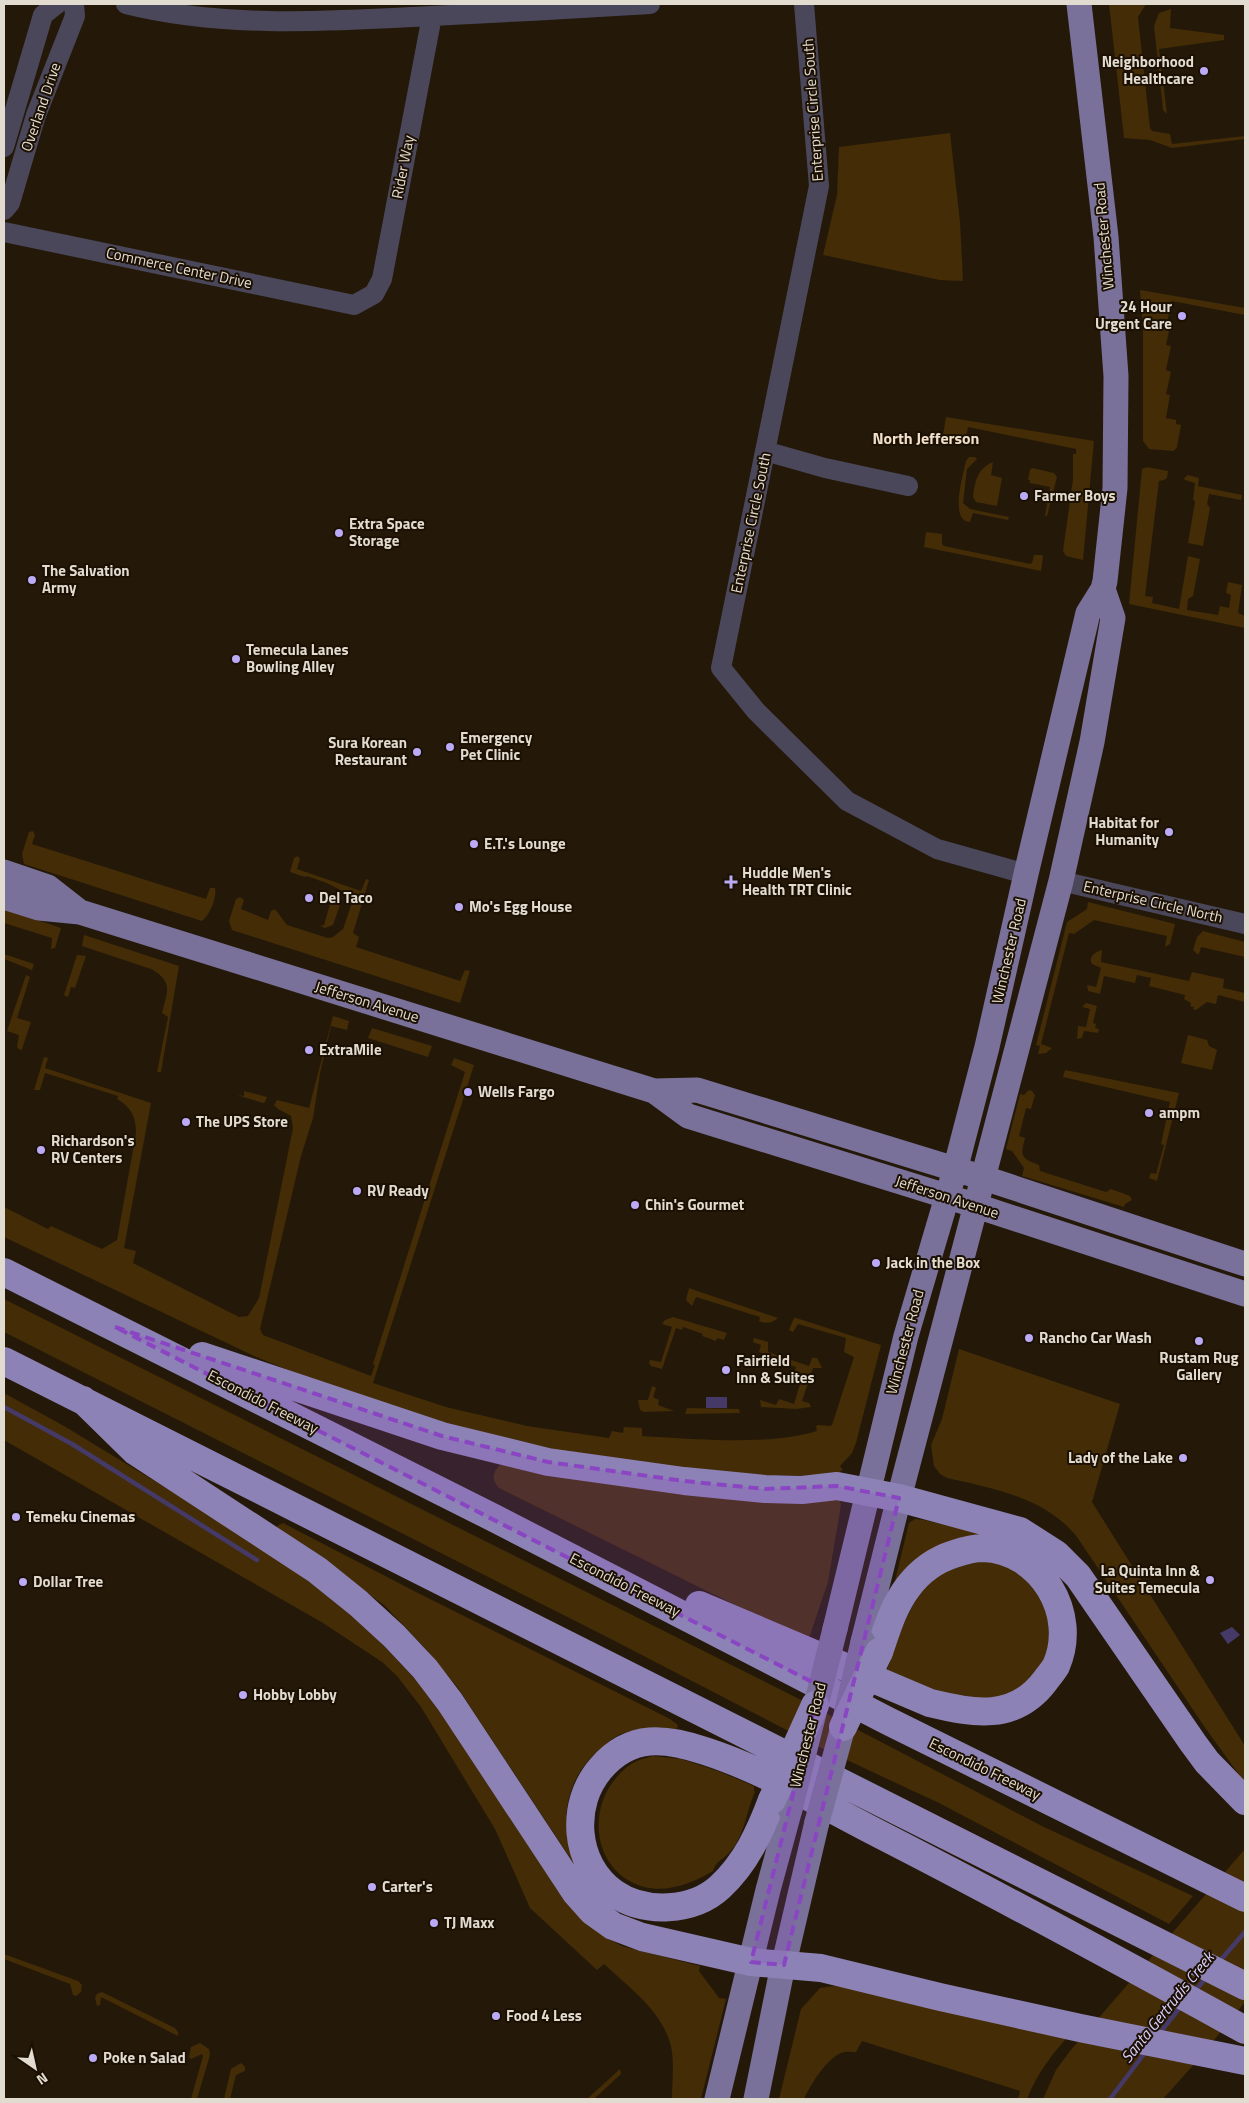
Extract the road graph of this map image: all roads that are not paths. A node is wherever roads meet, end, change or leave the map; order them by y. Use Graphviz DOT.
graph roads {
  1 [pos="57,4"];
  2 [pos="74,4"];
  3 [pos="126,4"];
  4 [pos="650,4"];
  5 [pos="804,4"];
  6 [pos="1079,4"];
  7 [pos="432,16"];
  8 [pos="4,146"];
  9 [pos="4,210"];
  10 [pos="4,232"];
  11 [pos="354,305"];
  12 [pos="765,451"];
  13 [pos="908,486"];
  14 [pos="1104,589"];
  15 [pos="4,872"];
  16 [pos="1026,874"];
  17 [pos="1061,881"];
  18 [pos="4,897"];
  19 [pos="80,912"];
  20 [pos="1245,924"];
  21 [pos="654,1091"];
  22 [pos="808,1125"];
  23 [pos="723,1127"];
  24 [pos="955,1170"];
  25 [pos="984,1178"];
  26 [pos="946,1196"];
  27 [pos="976,1206"];
  28 [pos="1245,1264"];
  29 [pos="4,1272"];
  30 [pos="1245,1294"];
  31 [pos="115,1327"];
  32 [pos="4,1361"];
  33 [pos="83,1400"];
  34 [pos="867,1492"];
  35 [pos="899,1498"];
  36 [pos="494,1518"];
  37 [pos="871,1647"];
  38 [pos="815,1705"];
  39 [pos="843,1727"];
  40 [pos="1245,1801"];
  41 [pos="781,1804"];
  42 [pos="1245,1898"];
  43 [pos="750,1962"];
  44 [pos="784,1966"];
  45 [pos="1245,1986"];
  46 [pos="1242,2028"];
  47 [pos="1245,2061"];
  48 [pos="717,2099"];
  49 [pos="756,2099"];
  1 -- 8 [label="street, Overland Drive"];
  2 -- 9 [label="street, Overland Drive"];
  3 -- 7 [label="street"];
  4 -- 7 [label="street"];
  5 -- 12 [label="street, Enterprise Circle South"];
  6 -- 14 [label="main road, Winchester Road"];
  7 -- 11 [label="street, Rider Way"];
  10 -- 11 [label="street, Commerce Center Drive"];
  12 -- 13 [label="street"];
  12 -- 16 [label="street, Enterprise Circle South"];
  14 -- 16 [label="main road, Winchester Road"];
  14 -- 17 [label="main road, Winchester Road"];
  15 -- 19 [label="main road, Jefferson Avenue"];
  16 -- 24 [label="main road, Winchester Road"];
  17 -- 20 [label="street, Enterprise Circle North"];
  17 -- 25 [label="main road, Winchester Road"];
  18 -- 19 [label="main road, Jefferson Avenue"];
  19 -- 21 [label="main road, Jefferson Avenue"];
  21 -- 22 [label="main road, Jefferson Avenue"];
  21 -- 23 [label="main road, Jefferson Avenue"];
  22 -- 23 [label="main road"];
  22 -- 24 [label="main road, Jefferson Avenue"];
  23 -- 26 [label="main road, Jefferson Avenue"];
  24 -- 25 [label="main road, Jefferson Avenue"];
  24 -- 26 [label="main road, Winchester Road"];
  25 -- 27 [label="main road, Winchester Road"];
  25 -- 28 [label="main road, Jefferson Avenue"];
  26 -- 27 [label="main road, Jefferson Avenue"];
  26 -- 34 [label="main road, Winchester Road"];
  27 -- 30 [label="main road, Jefferson Avenue"];
  27 -- 35 [label="main road, Winchester Road"];
  29 -- 31 [label="highway, Escondido Freeway"];
  31 -- 34 [label="highway"];
  31 -- 36 [label="highway, Escondido Freeway"];
  32 -- 33 [label="highway"];
  33 -- 43 [label="highway"];
  33 -- 45 [label="highway"];
  34 -- 35 [label="highway"];
  34 -- 38 [label="main road, Winchester Road, bridge"];
  35 -- 37 [label="main road, Winchester Road"];
  35 -- 40 [label="highway"];
  36 -- 37 [label="highway"];
  36 -- 42 [label="highway, Escondido Freeway"];
  37 -- 39 [label="highway, bridge"];
  38 -- 41 [label="highway, bridge"];
  39 -- 44 [label="main road, Winchester Road, bridge"];
  41 -- 43 [label="main road, Winchester Road"];
  41 -- 46 [label="highway"];
  43 -- 44 [label="highway"];
  43 -- 48 [label="main road, Winchester Road"];
  44 -- 47 [label="highway"];
  44 -- 49 [label="main road, Winchester Road"];
}
